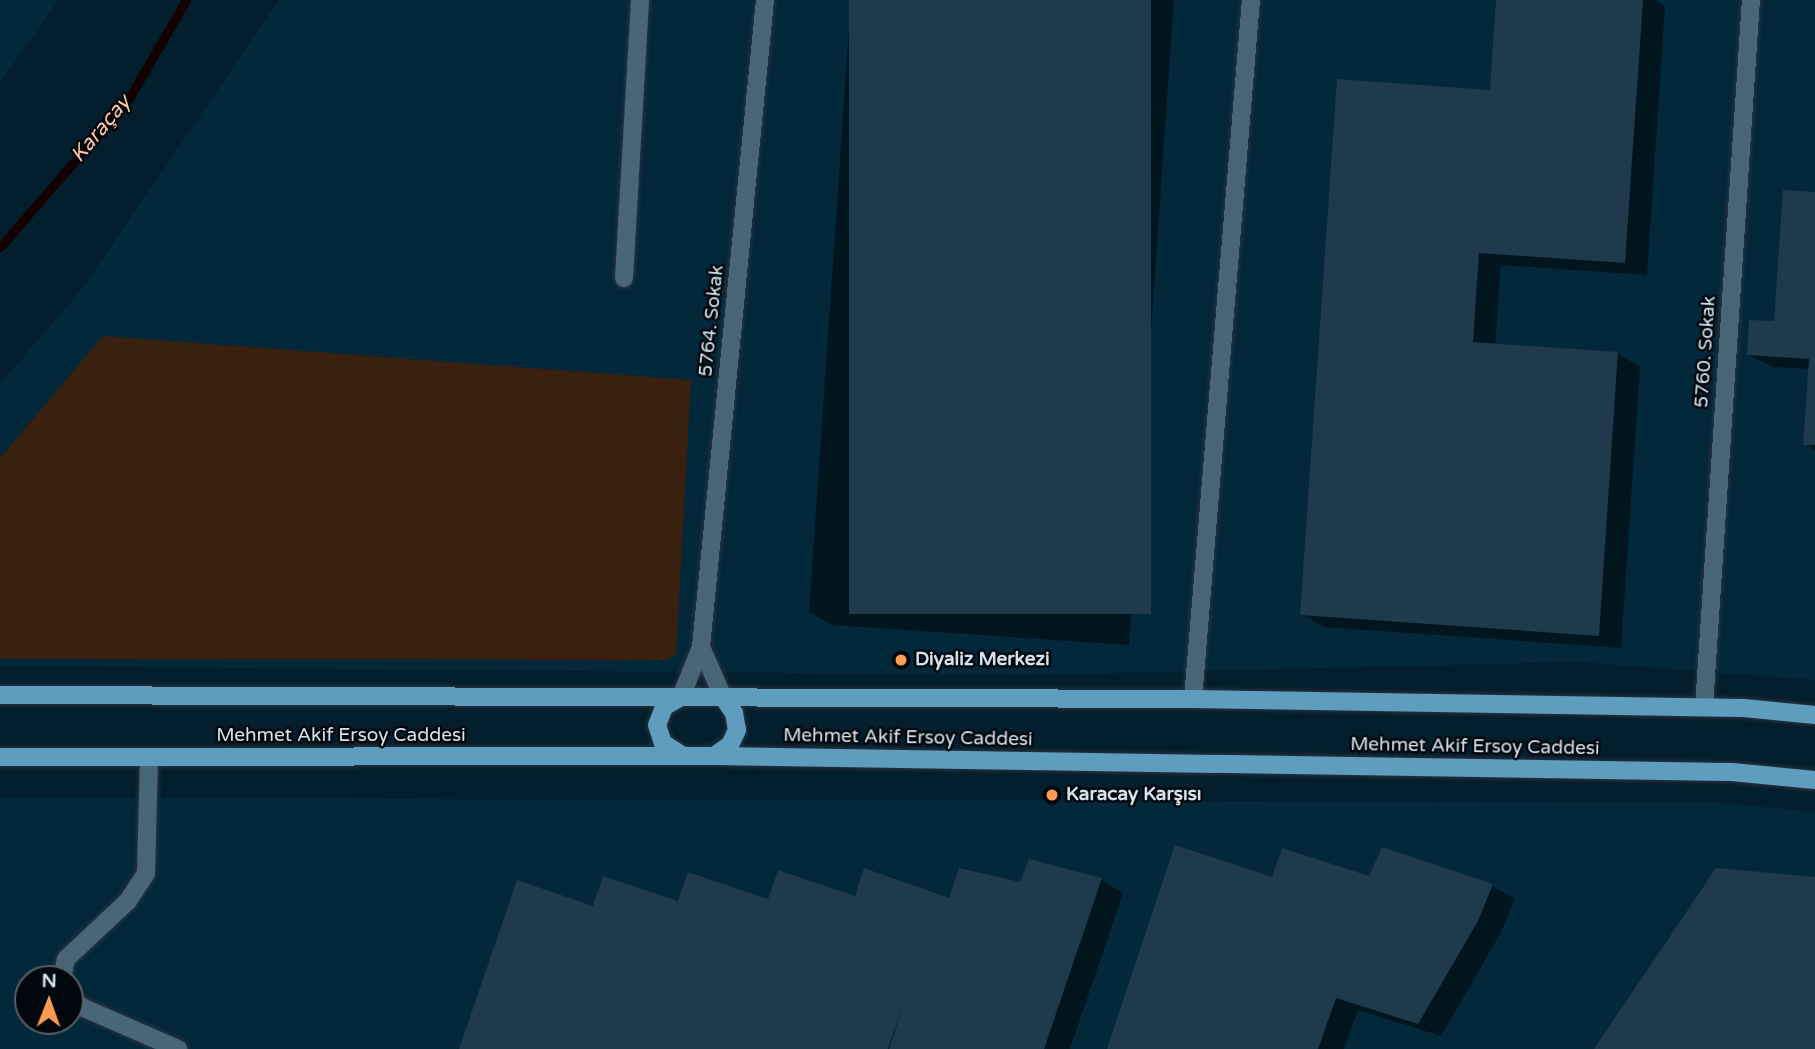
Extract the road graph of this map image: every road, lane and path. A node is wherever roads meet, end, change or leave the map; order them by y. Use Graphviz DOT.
graph roads {
  1 [pos="640,0"];
  2 [pos="765,0"];
  3 [pos="1251,0"];
  4 [pos="1751,0"];
  5 [pos="624,278"];
  6 [pos="701,647"];
  7 [pos="0,695"];
  8 [pos="681,697"];
  9 [pos="723,697"];
  10 [pos="1193,699"];
  11 [pos="1704,707"];
  12 [pos="1815,715"];
  13 [pos="688,756"];
  14 [pos="714,756"];
  15 [pos="0,757"];
  16 [pos="149,758"];
  17 [pos="1815,780"];
  18 [pos="65,965"];
  19 [pos="84,1008"];
  20 [pos="178,1049"];
  1 -- 5 [label="street"];
  2 -- 6 [label="street, 5764. Sokak"];
  3 -- 10 [label="street"];
  4 -- 11 [label="street, 5760. Sokak"];
  6 -- 8 [label="street"];
  6 -- 9 [label="street"];
  7 -- 8 [label="main road, Mehmet Akif Ersoy Caddesi"];
  8 -- 9 [label="main road, Mehmet Akif Ersoy Caddesi"];
  8 -- 13 [label="main road"];
  9 -- 10 [label="main road, Mehmet Akif Ersoy Caddesi"];
  9 -- 14 [label="main road"];
  10 -- 11 [label="main road, Mehmet Akif Ersoy Caddesi"];
  11 -- 12 [label="main road, Mehmet Akif Ersoy Caddesi"];
  13 -- 14 [label="main road, Mehmet Akif Ersoy Caddesi"];
  13 -- 16 [label="main road, Mehmet Akif Ersoy Caddesi"];
  14 -- 17 [label="main road, Mehmet Akif Ersoy Caddesi"];
  15 -- 16 [label="main road, Mehmet Akif Ersoy Caddesi"];
  16 -- 18 [label="street"];
  19 -- 20 [label="street"];
}
